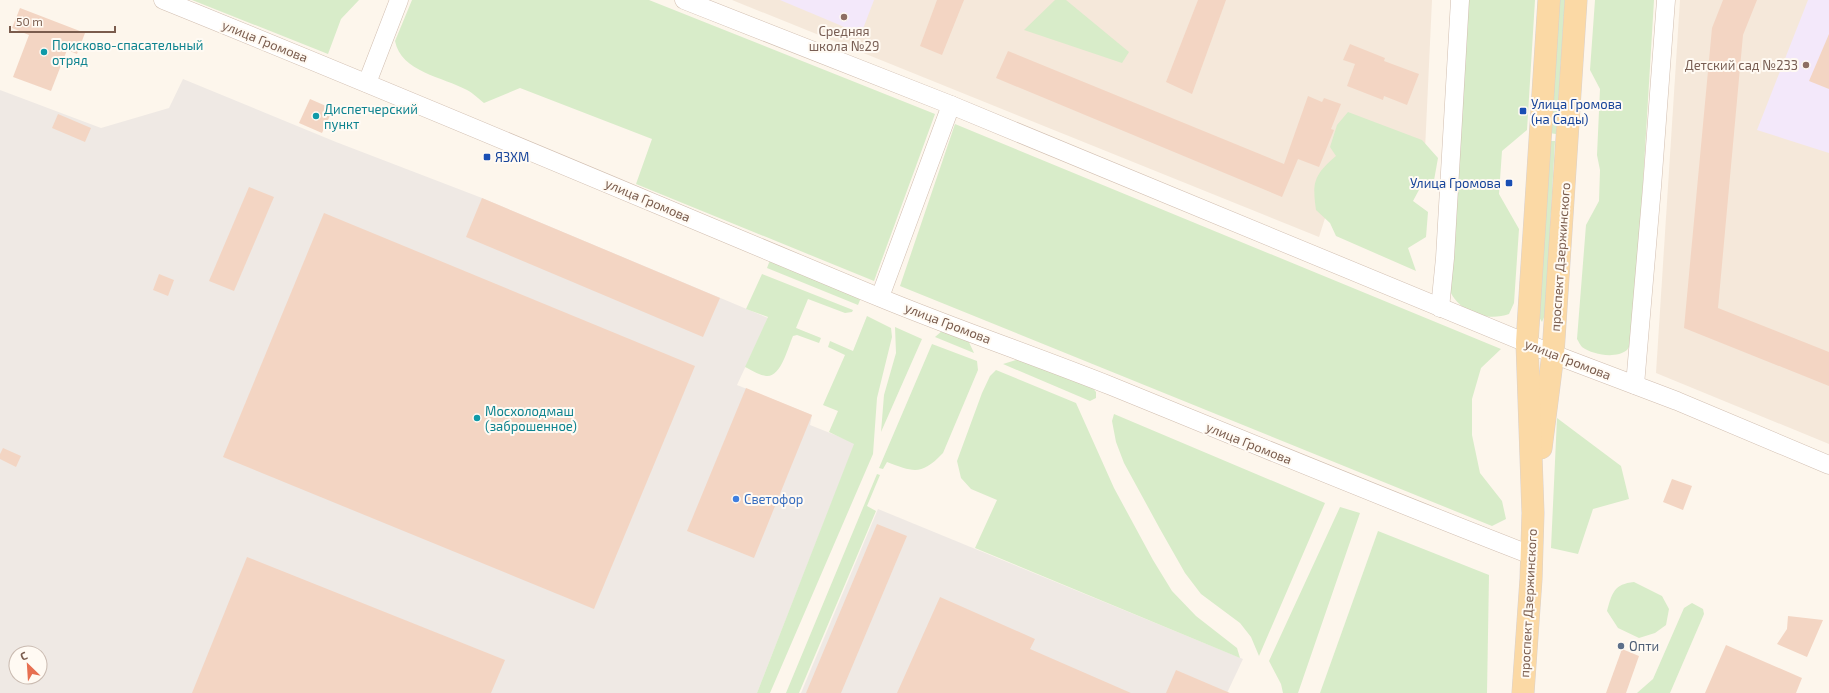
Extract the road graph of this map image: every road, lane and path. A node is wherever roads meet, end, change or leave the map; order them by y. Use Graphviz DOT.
graph roads {
  1 [pos="163,0"];
  2 [pos="399,0"];
  3 [pos="684,0"];
  4 [pos="1460,0"];
  5 [pos="1548,0"];
  6 [pos="1576,0"];
  7 [pos="1666,0"];
  8 [pos="367,83"];
  9 [pos="950,105"];
  10 [pos="880,297"];
  11 [pos="1440,308"];
  12 [pos="1527,343"];
  13 [pos="1554,354"];
  14 [pos="1635,385"];
  15 [pos="1829,465"];
  16 [pos="1533,513"];
  17 [pos="1532,555"];
  18 [pos="1523,693"];
  1 -- 8 [label="street, улица Громова"];
  2 -- 8 [label="street"];
  3 -- 9 [label="street, улица Громова"];
  4 -- 11 [label="street"];
  5 -- 12 [label="main road, проспект Дзержинского"];
  6 -- 13 [label="main road, проспект Дзержинского"];
  7 -- 14 [label="street"];
  8 -- 10 [label="street, улица Громова"];
  9 -- 10 [label="street"];
  9 -- 11 [label="street, улица Громова"];
  10 -- 17 [label="street, улица Громова"];
  11 -- 12 [label="street, улица Громова"];
  12 -- 13 [label="street, улица Громова"];
  12 -- 16 [label="main road, проспект Дзержинского"];
  13 -- 14 [label="street, улица Громова"];
  13 -- 16 [label="main road, проспект Дзержинского"];
  14 -- 15 [label="street, улица Громова"];
  16 -- 17 [label="main road, проспект Дзержинского"];
  17 -- 18 [label="main road, проспект Дзержинского"];
}
